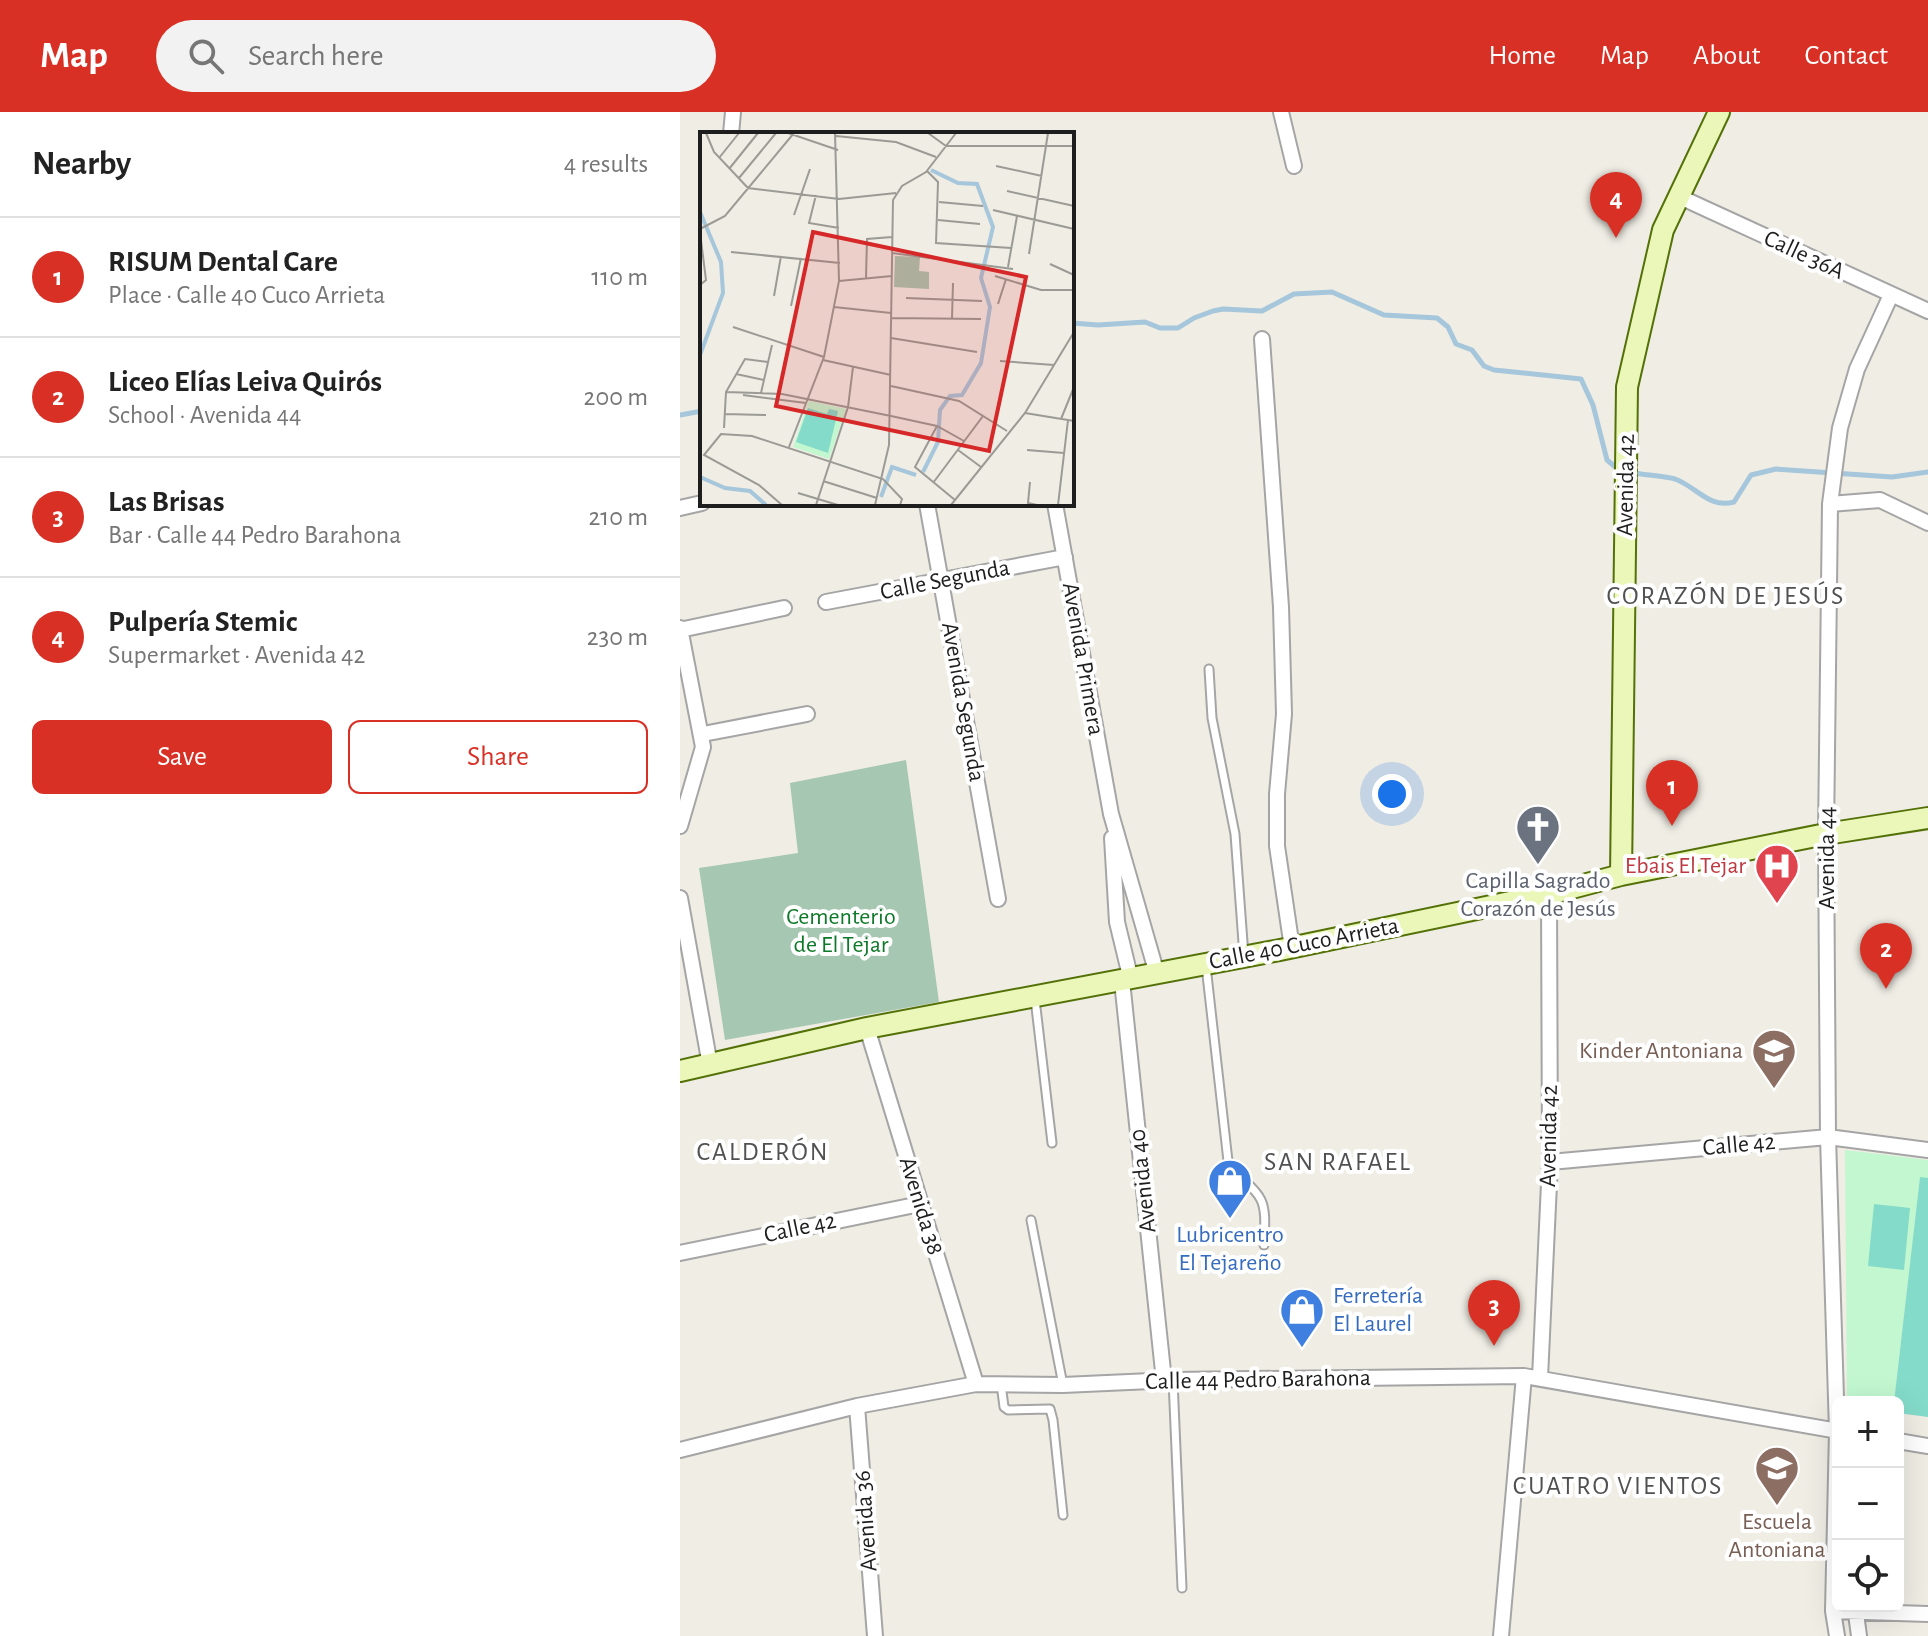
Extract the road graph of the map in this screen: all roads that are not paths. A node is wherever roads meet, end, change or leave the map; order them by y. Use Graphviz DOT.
graph roads {
  1 [pos="733,112"];
  2 [pos="1281,112"];
  3 [pos="1719,112"];
  4 [pos="731,132"];
  5 [pos="1294,166"];
  6 [pos="1680,197"];
  7 [pos="1891,295"];
  8 [pos="1928,311"];
  9 [pos="1262,339"];
  10 [pos="700,503"];
  11 [pos="1830,504"];
  12 [pos="927,506"];
  13 [pos="1055,506"];
  14 [pos="680,508"];
  15 [pos="1928,523"];
  16 [pos="1065,557"];
  17 [pos="941,581"];
  18 [pos="826,602"];
  19 [pos="784,608"];
  20 [pos="680,629"];
  21 [pos="1209,669"];
  22 [pos="807,714"];
  23 [pos="703,734"];
  24 [pos="1111,814"];
  25 [pos="1928,818"];
  26 [pos="680,826"];
  27 [pos="1826,834"];
  28 [pos="1621,875"];
  29 [pos="1549,894"];
  30 [pos="680,898"];
  31 [pos="998,899"];
  32 [pos="1292,948"];
  33 [pos="1244,957"];
  34 [pos="1205,965"];
  35 [pos="1157,974"];
  36 [pos="1126,980"];
  37 [pos="1035,997"];
  38 [pos="867,1028"];
  39 [pos="710,1065"];
  40 [pos="680,1071"];
  41 [pos="1828,1137"];
  42 [pos="1052,1143"];
  43 [pos="1928,1150"];
  44 [pos="1550,1162"];
  45 [pos="920,1204"];
  46 [pos="1031,1220"];
  47 [pos="1264,1245"];
  48 [pos="680,1253"];
  49 [pos="1524,1376"];
  50 [pos="1540,1378"];
  51 [pos="1168,1380"];
  52 [pos="976,1384"];
  53 [pos="1001,1384"];
  54 [pos="1063,1385"];
  55 [pos="1837,1396"];
  56 [pos="857,1406"];
  57 [pos="1832,1430"];
  58 [pos="1904,1442"];
  59 [pos="1928,1446"];
  60 [pos="680,1450"];
  61 [pos="1837,1468"];
  62 [pos="1063,1515"];
  63 [pos="1835,1540"];
  64 [pos="1182,1588"];
  65 [pos="1833,1612"];
  66 [pos="1855,1612"];
  67 [pos="1899,1612"];
  68 [pos="1928,1614"];
  69 [pos="875,1636"];
  70 [pos="1501,1636"];
  71 [pos="1837,1636"];
  72 [pos="1859,1636"];
  1 -- 4 [label="street"];
  2 -- 5 [label="street"];
  3 -- 6 [label="main road, Avenida 42"];
  6 -- 7 [label="street, Calle 36A"];
  6 -- 28 [label="main road, Avenida 42"];
  7 -- 8 [label="street, Calle 36A"];
  7 -- 11 [label="street, Avenida 44"];
  9 -- 32 [label="street"];
  10 -- 14 [label="street"];
  11 -- 15 [label="street"];
  11 -- 27 [label="street, Avenida 44"];
  12 -- 17 [label="street, Avenida Segunda"];
  13 -- 16 [label="street, Avenida Primera"];
  16 -- 17 [label="street, Calle Segunda"];
  16 -- 24 [label="street, Avenida Primera"];
  17 -- 18 [label="street, Calle Segunda"];
  17 -- 31 [label="street, Avenida Segunda"];
  19 -- 20 [label="street"];
  20 -- 23 [label="street"];
  21 -- 33 [label="lane"];
  22 -- 23 [label="street"];
  23 -- 26 [label="street"];
  24 -- 35 [label="street, Avenida Primera"];
  24 -- 36 [label="street, Avenida Primera"];
  25 -- 27 [label="main road, Calle 40 Cuco Arrieta"];
  27 -- 28 [label="main road, Calle 40 Cuco Arrieta"];
  27 -- 41 [label="street, Avenida 44"];
  28 -- 29 [label="main road, Calle 40 Cuco Arrieta"];
  29 -- 32 [label="main road, Calle 40 Cuco Arrieta"];
  29 -- 44 [label="street, Avenida 42"];
  30 -- 39 [label="street"];
  32 -- 33 [label="main road, Calle 40 Cuco Arrieta"];
  33 -- 34 [label="main road, Calle 40 Cuco Arrieta"];
  34 -- 35 [label="main road, Calle 40 Cuco Arrieta"];
  34 -- 47 [label="lane"];
  35 -- 36 [label="main road, Calle 40 Cuco Arrieta"];
  36 -- 37 [label="main road, Calle 40 Cuco Arrieta"];
  36 -- 51 [label="street, Avenida 40"];
  37 -- 38 [label="main road, Calle 40 Cuco Arrieta"];
  37 -- 42 [label="lane"];
  38 -- 39 [label="main road, Calle 40 Cuco Arrieta"];
  38 -- 45 [label="street, Avenida 38"];
  39 -- 40 [label="main road, Calle 40 Cuco Arrieta"];
  41 -- 43 [label="street, Calle 42"];
  41 -- 44 [label="street, Calle 42"];
  41 -- 55 [label="street, Avenida 44"];
  44 -- 50 [label="street, Avenida 42"];
  45 -- 48 [label="street, Calle 42"];
  45 -- 52 [label="street, Avenida 38"];
  46 -- 54 [label="lane"];
  49 -- 50 [label="street, Calle 44 Pedro Barahona"];
  49 -- 51 [label="street, Calle 44 Pedro Barahona"];
  49 -- 70 [label="street"];
  50 -- 57 [label="street, Calle 44 Pedro Barahona"];
  51 -- 54 [label="street, Calle 44 Pedro Barahona"];
  51 -- 64 [label="lane"];
  52 -- 53 [label="street, Calle 44 Pedro Barahona"];
  52 -- 56 [label="street, Calle 44 Pedro Barahona"];
  53 -- 54 [label="street, Calle 44 Pedro Barahona"];
  53 -- 62 [label="lane"];
  56 -- 60 [label="street, Calle 44 Pedro Barahona"];
  56 -- 69 [label="street, Avenida 36"];
  58 -- 59 [label="street"];
  61 -- 63 [label="street, Avenida 44"];
  65 -- 71 [label="street, Avenida 44"];
  66 -- 72 [label="street"];
  67 -- 68 [label="street"];
}
